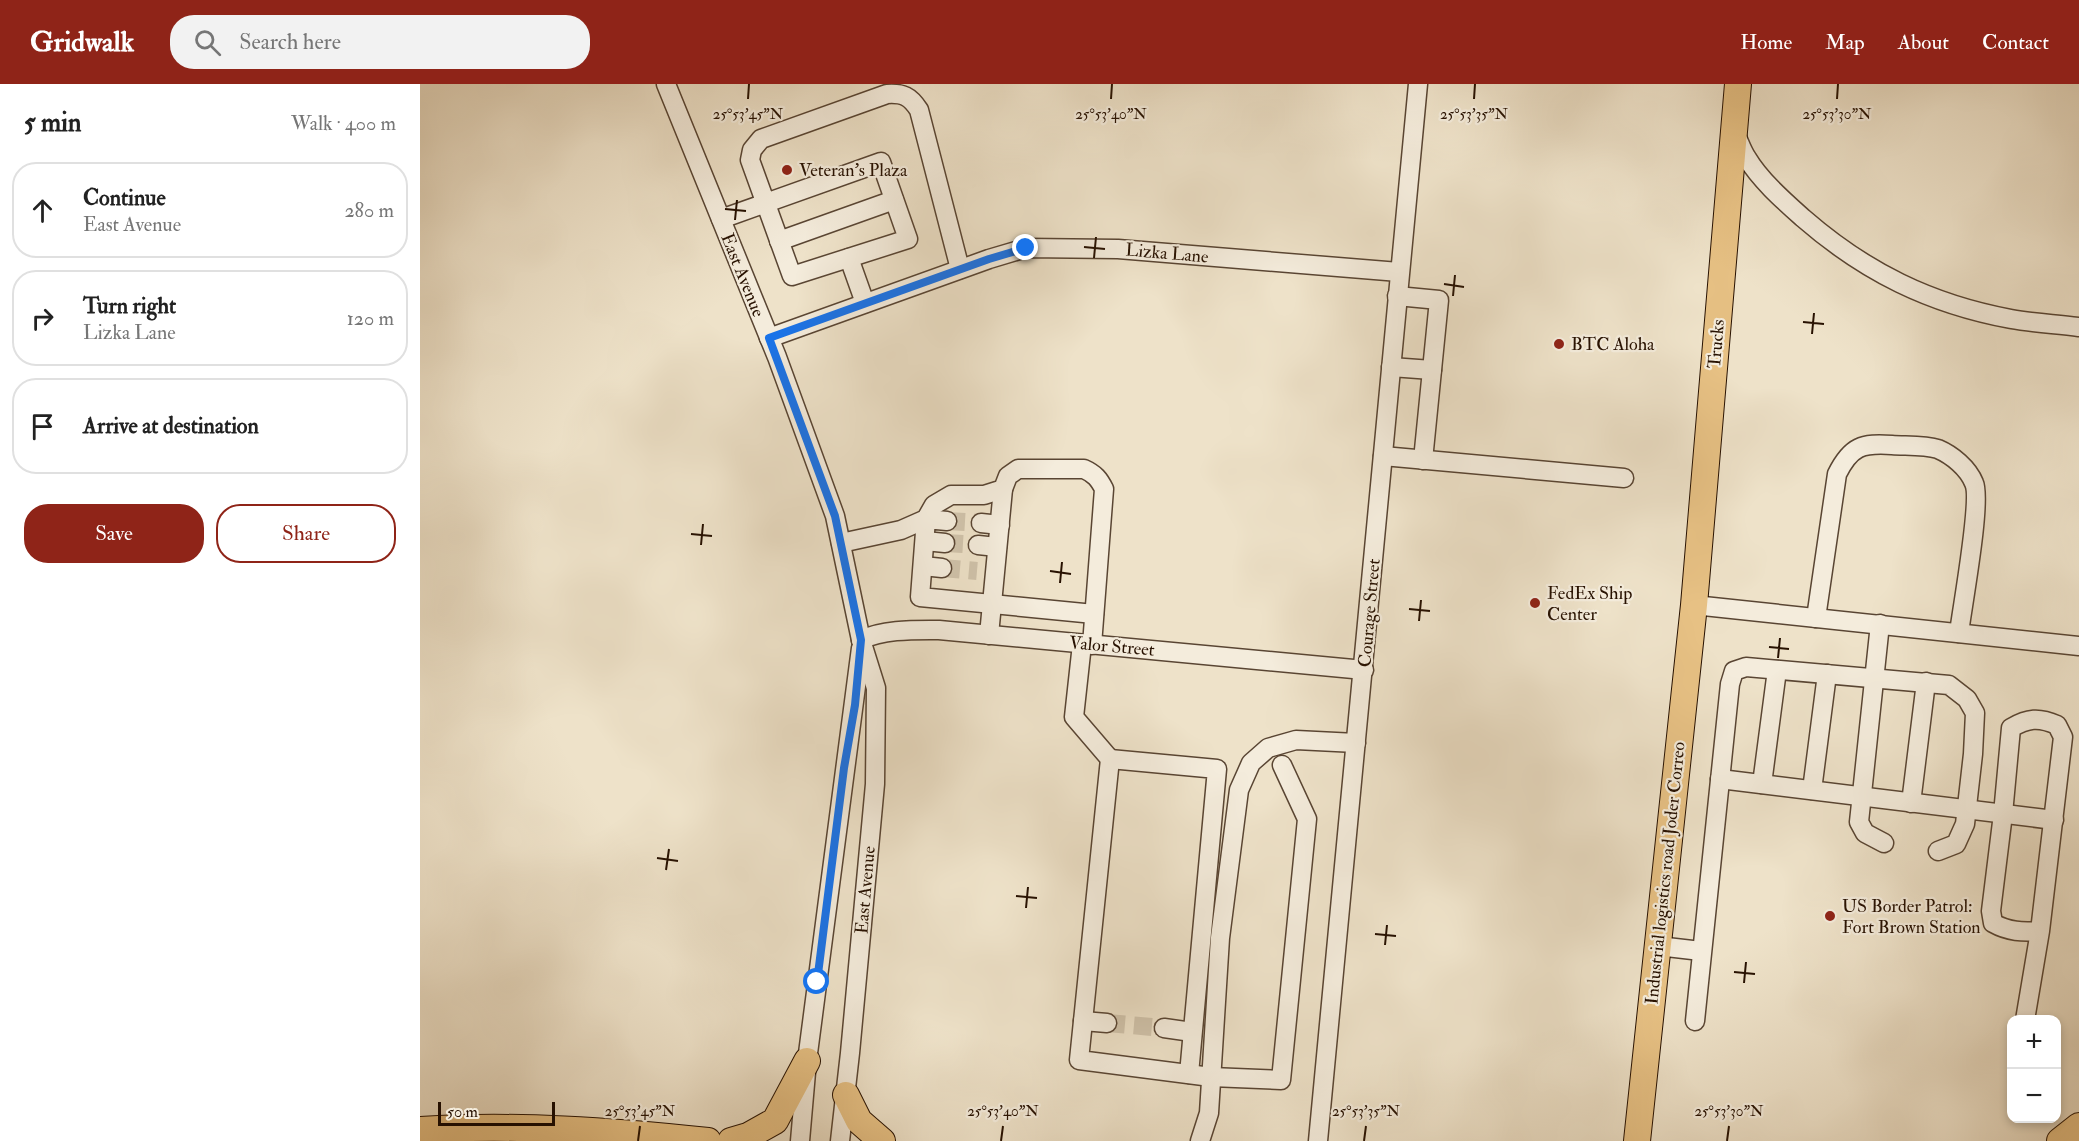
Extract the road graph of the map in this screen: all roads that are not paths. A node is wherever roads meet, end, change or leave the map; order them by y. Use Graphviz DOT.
graph roads {
  1 [pos="666,84"];
  2 [pos="1418,84"];
  3 [pos="1738,84"];
  4 [pos="1734,132"];
  5 [pos="894,200"];
  6 [pos="765,203"];
  7 [pos="721,219"];
  8 [pos="779,242"];
  9 [pos="849,258"];
  10 [pos="960,269"];
  11 [pos="1399,272"];
  12 [pos="1397,296"];
  13 [pos="866,303"];
  14 [pos="2079,327"];
  15 [pos="769,338"];
  16 [pos="1391,367"];
  17 [pos="1432,370"];
  18 [pos="1383,456"];
  19 [pos="1423,460"];
  20 [pos="1624,478"];
  21 [pos="1003,489"];
  22 [pos="926,519"];
  23 [pos="947,521"];
  24 [pos="981,523"];
  25 [pos="1000,525"];
  26 [pos="925,542"];
  27 [pos="841,543"];
  28 [pos="945,543"];
  29 [pos="978,545"];
  30 [pos="998,547"];
  31 [pos="923,566"];
  32 [pos="942,568"];
  33 [pos="992,604"];
  34 [pos="1694,605"];
  35 [pos="1094,614"];
  36 [pos="1816,618"];
  37 [pos="1880,624"];
  38 [pos="1959,633"];
  39 [pos="989,635"];
  40 [pos="861,640"];
  41 [pos="1087,644"];
  42 [pos="2079,646"];
  43 [pos="1364,670"];
  44 [pos="1777,670"];
  45 [pos="1827,674"];
  46 [pos="1874,679"];
  47 [pos="1926,682"];
  48 [pos="1356,743"];
  49 [pos="1110,759"];
  50 [pos="1282,765"];
  51 [pos="1720,779"];
  52 [pos="1762,784"];
  53 [pos="1812,790"];
  54 [pos="1862,797"];
  55 [pos="1911,802"];
  56 [pos="1966,809"];
  57 [pos="2003,814"];
  58 [pos="2054,820"];
  59 [pos="1884,843"];
  60 [pos="1938,851"];
  61 [pos="2040,931"];
  62 [pos="1658,946"];
  63 [pos="1701,951"];
  64 [pos="2026,1015"];
  65 [pos="1083,1021"];
  66 [pos="1695,1021"];
  67 [pos="1107,1023"];
  68 [pos="1164,1028"];
  69 [pos="1192,1032"];
  70 [pos="807,1061"];
  71 [pos="1189,1074"];
  72 [pos="1211,1077"];
  73 [pos="846,1095"];
  74 [pos="2079,1126"];
  75 [pos="420,1130"];
  76 [pos="708,1141"];
  77 [pos="731,1141"];
  78 [pos="800,1141"];
  79 [pos="840,1141"];
  80 [pos="882,1141"];
  81 [pos="1200,1141"];
  82 [pos="1318,1141"];
  83 [pos="1637,1141"];
  84 [pos="2060,1141"];
  1 -- 7 [label="street, East Avenue"];
  2 -- 11 [label="street, Courage Street"];
  3 -- 4 [label="highway, Trucks"];
  4 -- 14 [label="street"];
  4 -- 34 [label="highway, Trucks"];
  5 -- 6 [label="street"];
  5 -- 8 [label="street"];
  5 -- 9 [label="street"];
  6 -- 7 [label="street"];
  6 -- 8 [label="street"];
  6 -- 10 [label="street"];
  7 -- 15 [label="street, East Avenue"];
  8 -- 9 [label="street"];
  9 -- 13 [label="street"];
  10 -- 11 [label="street, Lizka Lane"];
  10 -- 13 [label="street, Lizka Lane"];
  11 -- 12 [label="street, Courage Street"];
  12 -- 16 [label="street, Courage Street"];
  12 -- 17 [label="street"];
  13 -- 15 [label="street, Lizka Lane"];
  15 -- 27 [label="street, East Avenue"];
  16 -- 17 [label="street"];
  16 -- 18 [label="street, Courage Street"];
  17 -- 19 [label="street"];
  18 -- 19 [label="street"];
  18 -- 43 [label="street, Courage Street"];
  19 -- 20 [label="street"];
  21 -- 22 [label="street"];
  21 -- 25 [label="street"];
  21 -- 35 [label="street"];
  22 -- 23 [label="street"];
  22 -- 26 [label="street"];
  22 -- 27 [label="street"];
  24 -- 25 [label="street"];
  25 -- 30 [label="street"];
  26 -- 28 [label="street"];
  26 -- 31 [label="street"];
  27 -- 40 [label="street, East Avenue"];
  29 -- 30 [label="street"];
  30 -- 33 [label="street"];
  31 -- 32 [label="street"];
  31 -- 33 [label="street"];
  33 -- 35 [label="street"];
  33 -- 39 [label="street"];
  34 -- 36 [label="street"];
  34 -- 62 [label="highway, Industrial logistics road Joder Correo"];
  35 -- 41 [label="street"];
  36 -- 37 [label="street"];
  36 -- 38 [label="street"];
  37 -- 38 [label="street"];
  37 -- 46 [label="street"];
  38 -- 42 [label="street"];
  39 -- 40 [label="street, Valor Street"];
  39 -- 41 [label="street, Valor Street"];
  40 -- 70 [label="street, East Avenue"];
  40 -- 73 [label="street, East Avenue"];
  41 -- 43 [label="street, Valor Street"];
  41 -- 49 [label="street"];
  43 -- 48 [label="street, Courage Street"];
  44 -- 45 [label="street"];
  44 -- 51 [label="street"];
  44 -- 52 [label="street"];
  45 -- 46 [label="street"];
  45 -- 53 [label="street"];
  46 -- 47 [label="street"];
  46 -- 54 [label="street"];
  47 -- 55 [label="street"];
  47 -- 56 [label="street"];
  48 -- 72 [label="street"];
  48 -- 82 [label="street, Courage Street"];
  49 -- 65 [label="street"];
  49 -- 69 [label="street"];
  50 -- 72 [label="street"];
  51 -- 52 [label="street"];
  51 -- 63 [label="street"];
  52 -- 53 [label="street"];
  53 -- 54 [label="street"];
  54 -- 55 [label="street"];
  54 -- 59 [label="street"];
  55 -- 56 [label="street"];
  56 -- 57 [label="street"];
  56 -- 60 [label="street"];
  57 -- 58 [label="street"];
  57 -- 58 [label="street"];
  57 -- 61 [label="street"];
  58 -- 61 [label="street"];
  61 -- 64 [label="street"];
  62 -- 63 [label="street"];
  62 -- 83 [label="highway, Industrial logistics road Joder Correo"];
  63 -- 66 [label="street"];
  65 -- 67 [label="street"];
  65 -- 71 [label="street"];
  68 -- 69 [label="street"];
  69 -- 71 [label="street"];
  70 -- 77 [label="highway"];
  70 -- 78 [label="street, East Avenue"];
  71 -- 72 [label="street"];
  72 -- 81 [label="street"];
  73 -- 79 [label="street, East Avenue"];
  73 -- 80 [label="highway"];
  74 -- 84 [label="highway"];
  75 -- 76 [label="highway"];
}
